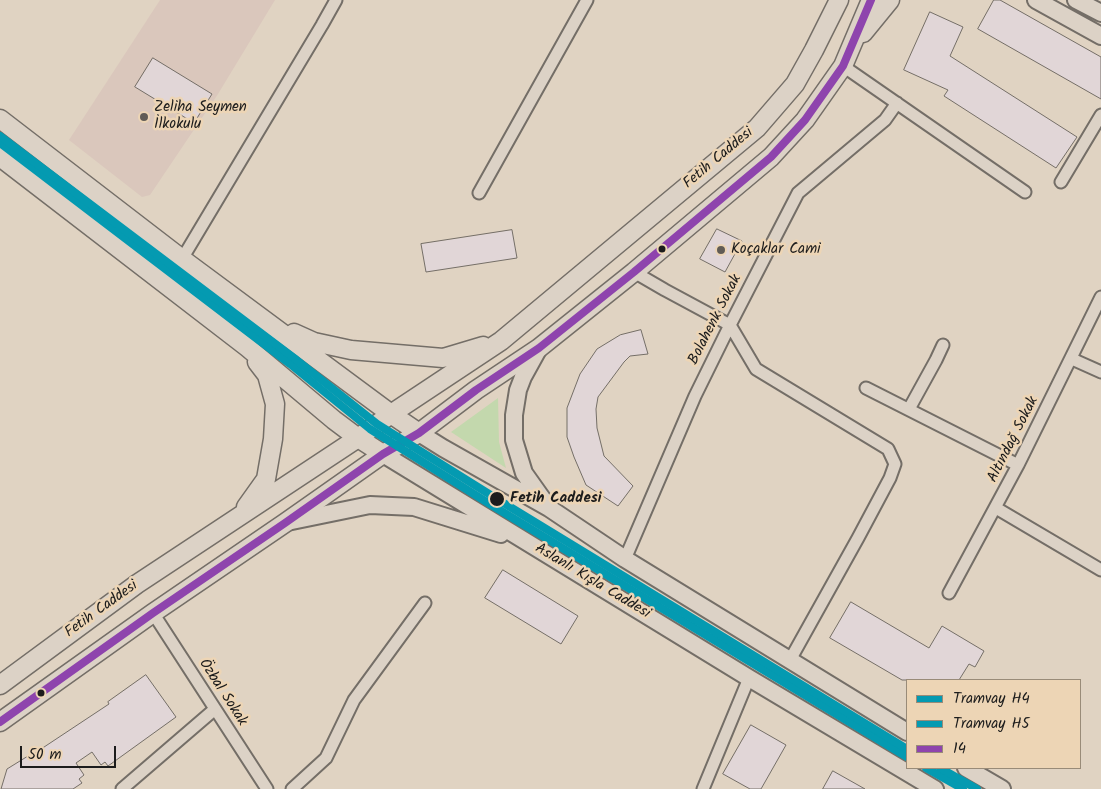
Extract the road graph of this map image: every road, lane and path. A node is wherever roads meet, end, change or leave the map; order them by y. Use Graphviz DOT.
graph roads {
  1 [pos="336,0"];
  2 [pos="587,0"];
  3 [pos="839,0"];
  4 [pos="871,0"];
  5 [pos="890,0"];
  6 [pos="1036,0"];
  7 [pos="1076,0"];
  8 [pos="1101,13"];
  9 [pos="1101,36"];
  10 [pos="851,46"];
  11 [pos="843,66"];
  12 [pos="897,103"];
  13 [pos="1101,115"];
  14 [pos="0,119"];
  15 [pos="0,157"];
  16 [pos="1061,182"];
  17 [pos="479,192"];
  18 [pos="1025,192"];
  19 [pos="182,259"];
  20 [pos="634,272"];
  21 [pos="1101,298"];
  22 [pos="263,319"];
  23 [pos="730,325"];
  24 [pos="501,341"];
  25 [pos="942,345"];
  26 [pos="247,347"];
  27 [pos="539,348"];
  28 [pos="1072,358"];
  29 [pos="1101,372"];
  30 [pos="866,388"];
  31 [pos="909,409"];
  32 [pos="391,414"];
  33 [pos="419,433"];
  34 [pos="358,438"];
  35 [pos="383,454"];
  36 [pos="1018,464"];
  37 [pos="549,508"];
  38 [pos="996,508"];
  39 [pos="241,515"];
  40 [pos="285,523"];
  41 [pos="529,544"];
  42 [pos="625,559"];
  43 [pos="1101,570"];
  44 [pos="949,593"];
  45 [pos="425,603"];
  46 [pos="152,613"];
  47 [pos="790,660"];
  48 [pos="749,678"];
  49 [pos="0,685"];
  50 [pos="215,709"];
  51 [pos="0,722"];
  52 [pos="906,731"];
  53 [pos="968,769"];
  54 [pos="122,789"];
  55 [pos="267,789"];
  56 [pos="292,789"];
  57 [pos="703,789"];
  58 [pos="935,789"];
  59 [pos="1002,789"];
  1 -- 19 [label="street"];
  2 -- 17 [label="street"];
  3 -- 24 [label="main road, Fetih Caddesi"];
  4 -- 10 [label="main road, Fetih Caddesi"];
  5 -- 10 [label="main road"];
  6 -- 9 [label="main road"];
  7 -- 8 [label="main road"];
  10 -- 11 [label="main road, Fetih Caddesi"];
  11 -- 12 [label="street"];
  11 -- 20 [label="main road, Fetih Caddesi"];
  12 -- 18 [label="street"];
  12 -- 23 [label="street, Bolahenk Sokak"];
  13 -- 16 [label="street"];
  14 -- 19 [label="main road"];
  15 -- 26 [label="main road, Aslanlı Kışla Caddesi"];
  19 -- 22 [label="main road"];
  20 -- 23 [label="street"];
  20 -- 27 [label="main road, Fetih Caddesi"];
  21 -- 28 [label="street, Altındağ Sokak"];
  22 -- 24 [label="main road"];
  22 -- 32 [label="main road"];
  23 -- 42 [label="street, Bolahenk Sokak"];
  23 -- 47 [label="street"];
  24 -- 32 [label="main road, Fetih Caddesi"];
  25 -- 31 [label="street"];
  26 -- 34 [label="main road, Aslanlı Kışla Caddesi"];
  26 -- 39 [label="main road"];
  27 -- 33 [label="main road, Fetih Caddesi"];
  27 -- 37 [label="main road"];
  28 -- 29 [label="street"];
  28 -- 36 [label="street, Altındağ Sokak"];
  30 -- 31 [label="street"];
  31 -- 36 [label="street"];
  32 -- 33 [label="main road"];
  32 -- 34 [label="main road, Fetih Caddesi"];
  33 -- 35 [label="main road, Fetih Caddesi"];
  33 -- 37 [label="main road"];
  34 -- 35 [label="main road, Aslanlı Kışla Caddesi"];
  34 -- 39 [label="main road, Fetih Caddesi"];
  35 -- 40 [label="main road, Fetih Caddesi"];
  35 -- 41 [label="main road, Aslanlı Kışla Caddesi"];
  36 -- 38 [label="street, Altındağ Sokak"];
  37 -- 42 [label="main road"];
  38 -- 43 [label="street"];
  38 -- 44 [label="street, Altındağ Sokak"];
  39 -- 49 [label="main road, Fetih Caddesi"];
  40 -- 41 [label="main road"];
  40 -- 46 [label="main road, Fetih Caddesi"];
  41 -- 48 [label="main road, Aslanlı Kışla Caddesi"];
  42 -- 47 [label="main road"];
  45 -- 56 [label="street"];
  46 -- 50 [label="street, Özbal Sokak"];
  46 -- 51 [label="main road, Fetih Caddesi"];
  47 -- 52 [label="main road"];
  48 -- 57 [label="street"];
  48 -- 58 [label="main road, Aslanlı Kışla Caddesi"];
  50 -- 54 [label="street"];
  50 -- 55 [label="street, Özbal Sokak"];
  53 -- 59 [label="main road"];
}
